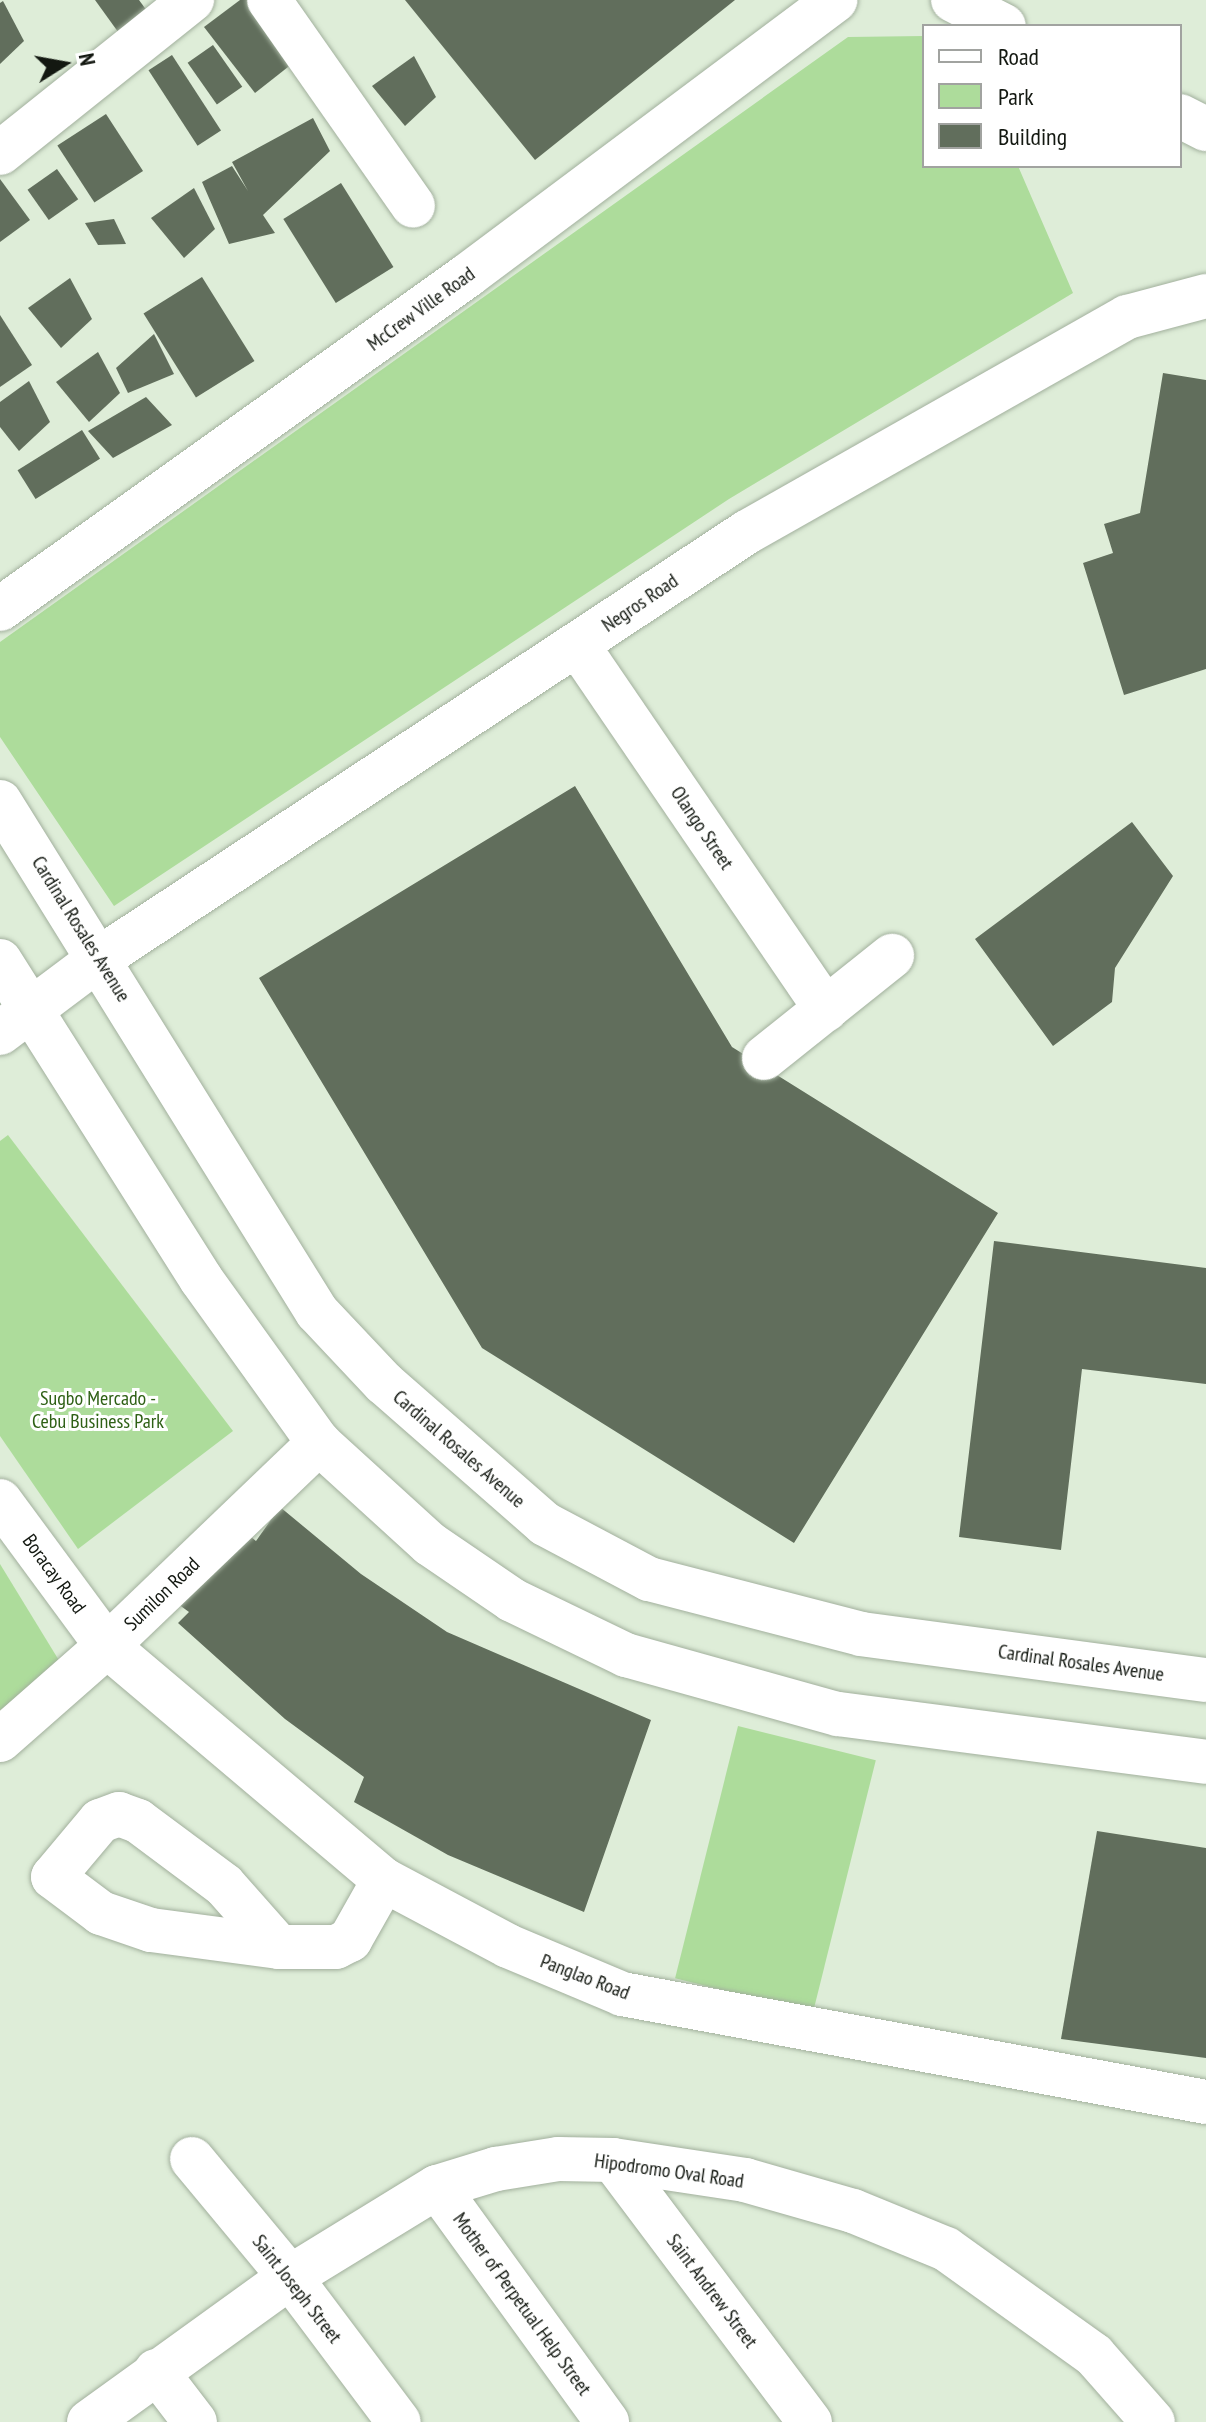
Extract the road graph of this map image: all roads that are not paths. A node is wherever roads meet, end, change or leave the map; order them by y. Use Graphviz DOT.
graph roads {
  1 [pos="192,0"];
  2 [pos="269,0"];
  3 [pos="835,0"];
  4 [pos="953,0"];
  5 [pos="1000,24"];
  6 [pos="1182,117"];
  7 [pos="1206,129"];
  8 [pos="0,153"];
  9 [pos="413,206"];
  10 [pos="1206,296"];
  11 [pos="0,609"];
  12 [pos="578,646"];
  13 [pos="0,802"];
  14 [pos="892,956"];
  15 [pos="100,958"];
  16 [pos="0,961"];
  17 [pos="826,1010"];
  18 [pos="16,1022"];
  19 [pos="764,1058"];
  20 [pos="319,1443"];
  21 [pos="0,1501"];
  22 [pos="107,1646"];
  23 [pos="1206,1680"];
  24 [pos="0,1740"];
  25 [pos="1206,1762"];
  26 [pos="384,1880"];
  27 [pos="279,1947"];
  28 [pos="1206,2102"];
  29 [pos="192,2159"];
  30 [pos="613,2160"];
  31 [pos="437,2187"];
  32 [pos="290,2277"];
  33 [pos="156,2371"];
  34 [pos="1137,2416"];
  35 [pos="89,2422"];
  36 [pos="195,2422"];
  37 [pos="399,2422"];
  38 [pos="607,2422"];
  39 [pos="810,2422"];
  1 -- 8 [label="street"];
  2 -- 9 [label="street"];
  3 -- 11 [label="street, McCrew Ville Road"];
  4 -- 5 [label="street"];
  6 -- 7 [label="street"];
  10 -- 12 [label="street, Negros Road"];
  12 -- 15 [label="street, Negros Road"];
  12 -- 17 [label="street, Olango Street"];
  13 -- 15 [label="street, Cardinal Rosales Avenue"];
  14 -- 17 [label="street"];
  15 -- 18 [label="street, Negros Road"];
  15 -- 23 [label="street, Cardinal Rosales Avenue"];
  16 -- 18 [label="street"];
  17 -- 19 [label="street"];
  18 -- 20 [label="street"];
  20 -- 22 [label="street, Sumilon Road"];
  20 -- 25 [label="street"];
  21 -- 22 [label="street, Boracay Road"];
  22 -- 24 [label="street, Sumilon Road"];
  22 -- 26 [label="street, Panglao Road"];
  26 -- 27 [label="street"];
  26 -- 28 [label="street, Panglao Road"];
  29 -- 32 [label="street, Saint Joseph Street"];
  30 -- 31 [label="street, Hipodromo Oval Road"];
  30 -- 34 [label="street, Hipodromo Oval Road"];
  30 -- 39 [label="street, Saint Andrew Street"];
  31 -- 32 [label="street, Hipodromo Oval Road"];
  31 -- 38 [label="street, Mother of Perpetual Help Street"];
  32 -- 33 [label="street, Hipodromo Oval Road"];
  32 -- 37 [label="street, Saint Joseph Street"];
  33 -- 35 [label="street, Hipodromo Oval Road"];
  33 -- 36 [label="street"];
}
